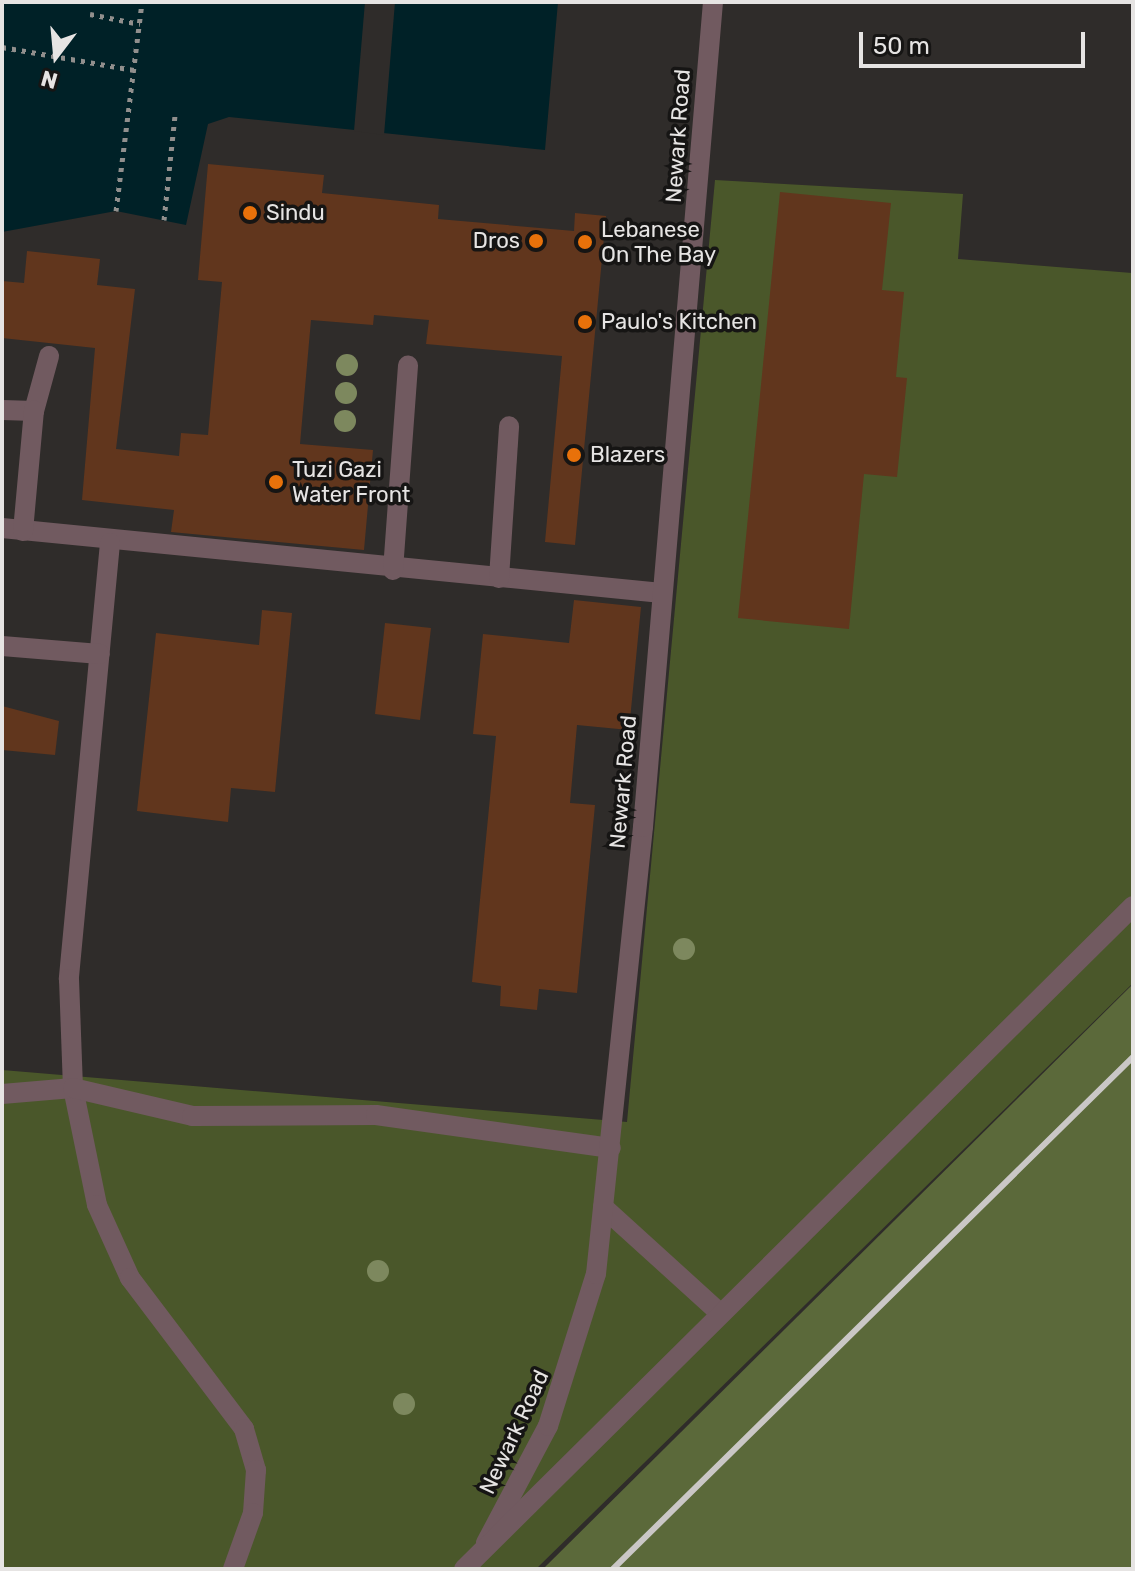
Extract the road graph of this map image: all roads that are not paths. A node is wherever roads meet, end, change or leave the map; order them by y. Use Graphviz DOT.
graph roads {
  1 [pos="713,2"];
  2 [pos="49,356"];
  3 [pos="408,366"];
  4 [pos="2,410"];
  5 [pos="34,411"];
  6 [pos="509,426"];
  7 [pos="12,530"];
  8 [pos="110,543"];
  9 [pos="393,570"];
  10 [pos="499,578"];
  11 [pos="662,593"];
  12 [pos="2,646"];
  13 [pos="100,654"];
  14 [pos="1133,906"];
  15 [pos="73,1088"];
  16 [pos="2,1094"];
  17 [pos="611,1148"];
  18 [pos="603,1207"];
  19 [pos="721,1314"];
  20 [pos="486,1543"];
  21 [pos="233,1569"];
  22 [pos="464,1569"];
  1 -- 11 [label="street, Newark Road"];
  2 -- 5 [label="street"];
  3 -- 9 [label="street"];
  4 -- 5 [label="street"];
  5 -- 7 [label="street"];
  6 -- 10 [label="street"];
  7 -- 8 [label="street"];
  8 -- 9 [label="street"];
  8 -- 13 [label="street"];
  9 -- 10 [label="street"];
  10 -- 11 [label="street"];
  11 -- 17 [label="street, Newark Road"];
  12 -- 13 [label="street"];
  13 -- 15 [label="street"];
  14 -- 19 [label="street"];
  15 -- 16 [label="street"];
  15 -- 17 [label="street"];
  15 -- 21 [label="street"];
  17 -- 18 [label="street, Newark Road"];
  18 -- 19 [label="street"];
  18 -- 20 [label="street, Newark Road"];
  19 -- 20 [label="street"];
  20 -- 22 [label="street"];
}
